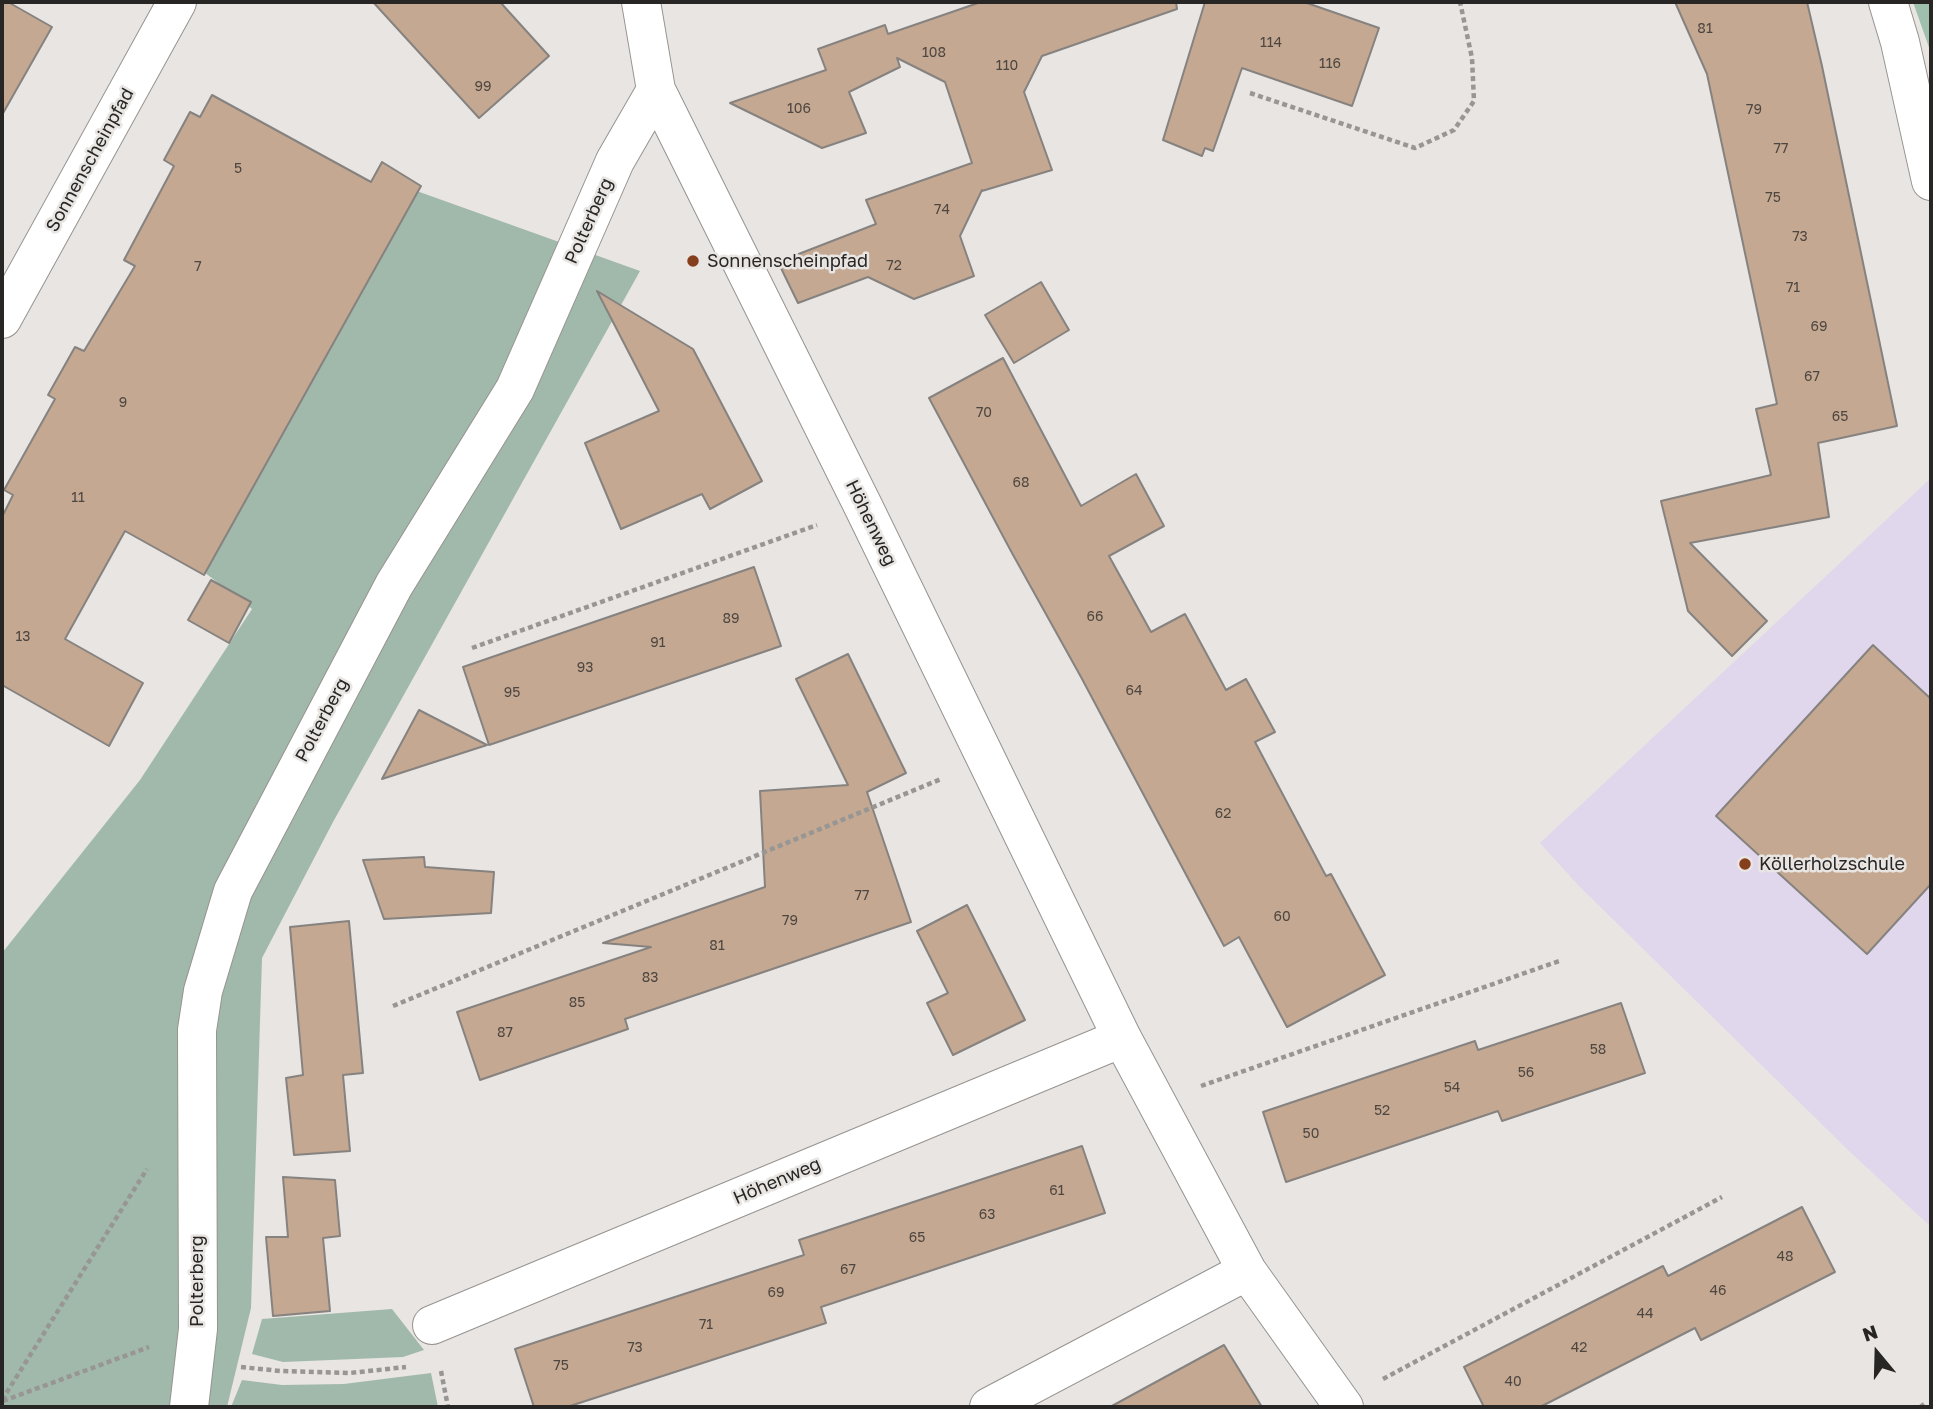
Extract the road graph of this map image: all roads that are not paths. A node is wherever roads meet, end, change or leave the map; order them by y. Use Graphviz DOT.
graph roads {
  1 [pos="177,2"];
  2 [pos="1888,2"];
  3 [pos="651,3"];
  4 [pos="656,90"];
  5 [pos="1931,181"];
  6 [pos="2,318"];
  7 [pos="1122,1038"];
  8 [pos="1247,1271"];
  9 [pos="432,1325"];
  10 [pos="1342,1405"];
  11 [pos="189,1407"];
  12 [pos="989,1407"];
  1 -- 6 [label="street, Sonnenscheinpfad"];
  2 -- 5 [label="street"];
  3 -- 4 [label="street, Höhenweg"];
  4 -- 7 [label="street, Höhenweg"];
  4 -- 11 [label="street, Polterberg"];
  7 -- 8 [label="street, Höhenweg"];
  7 -- 9 [label="street, Höhenweg"];
  8 -- 10 [label="street, Höhenweg"];
  8 -- 12 [label="street"];
}
